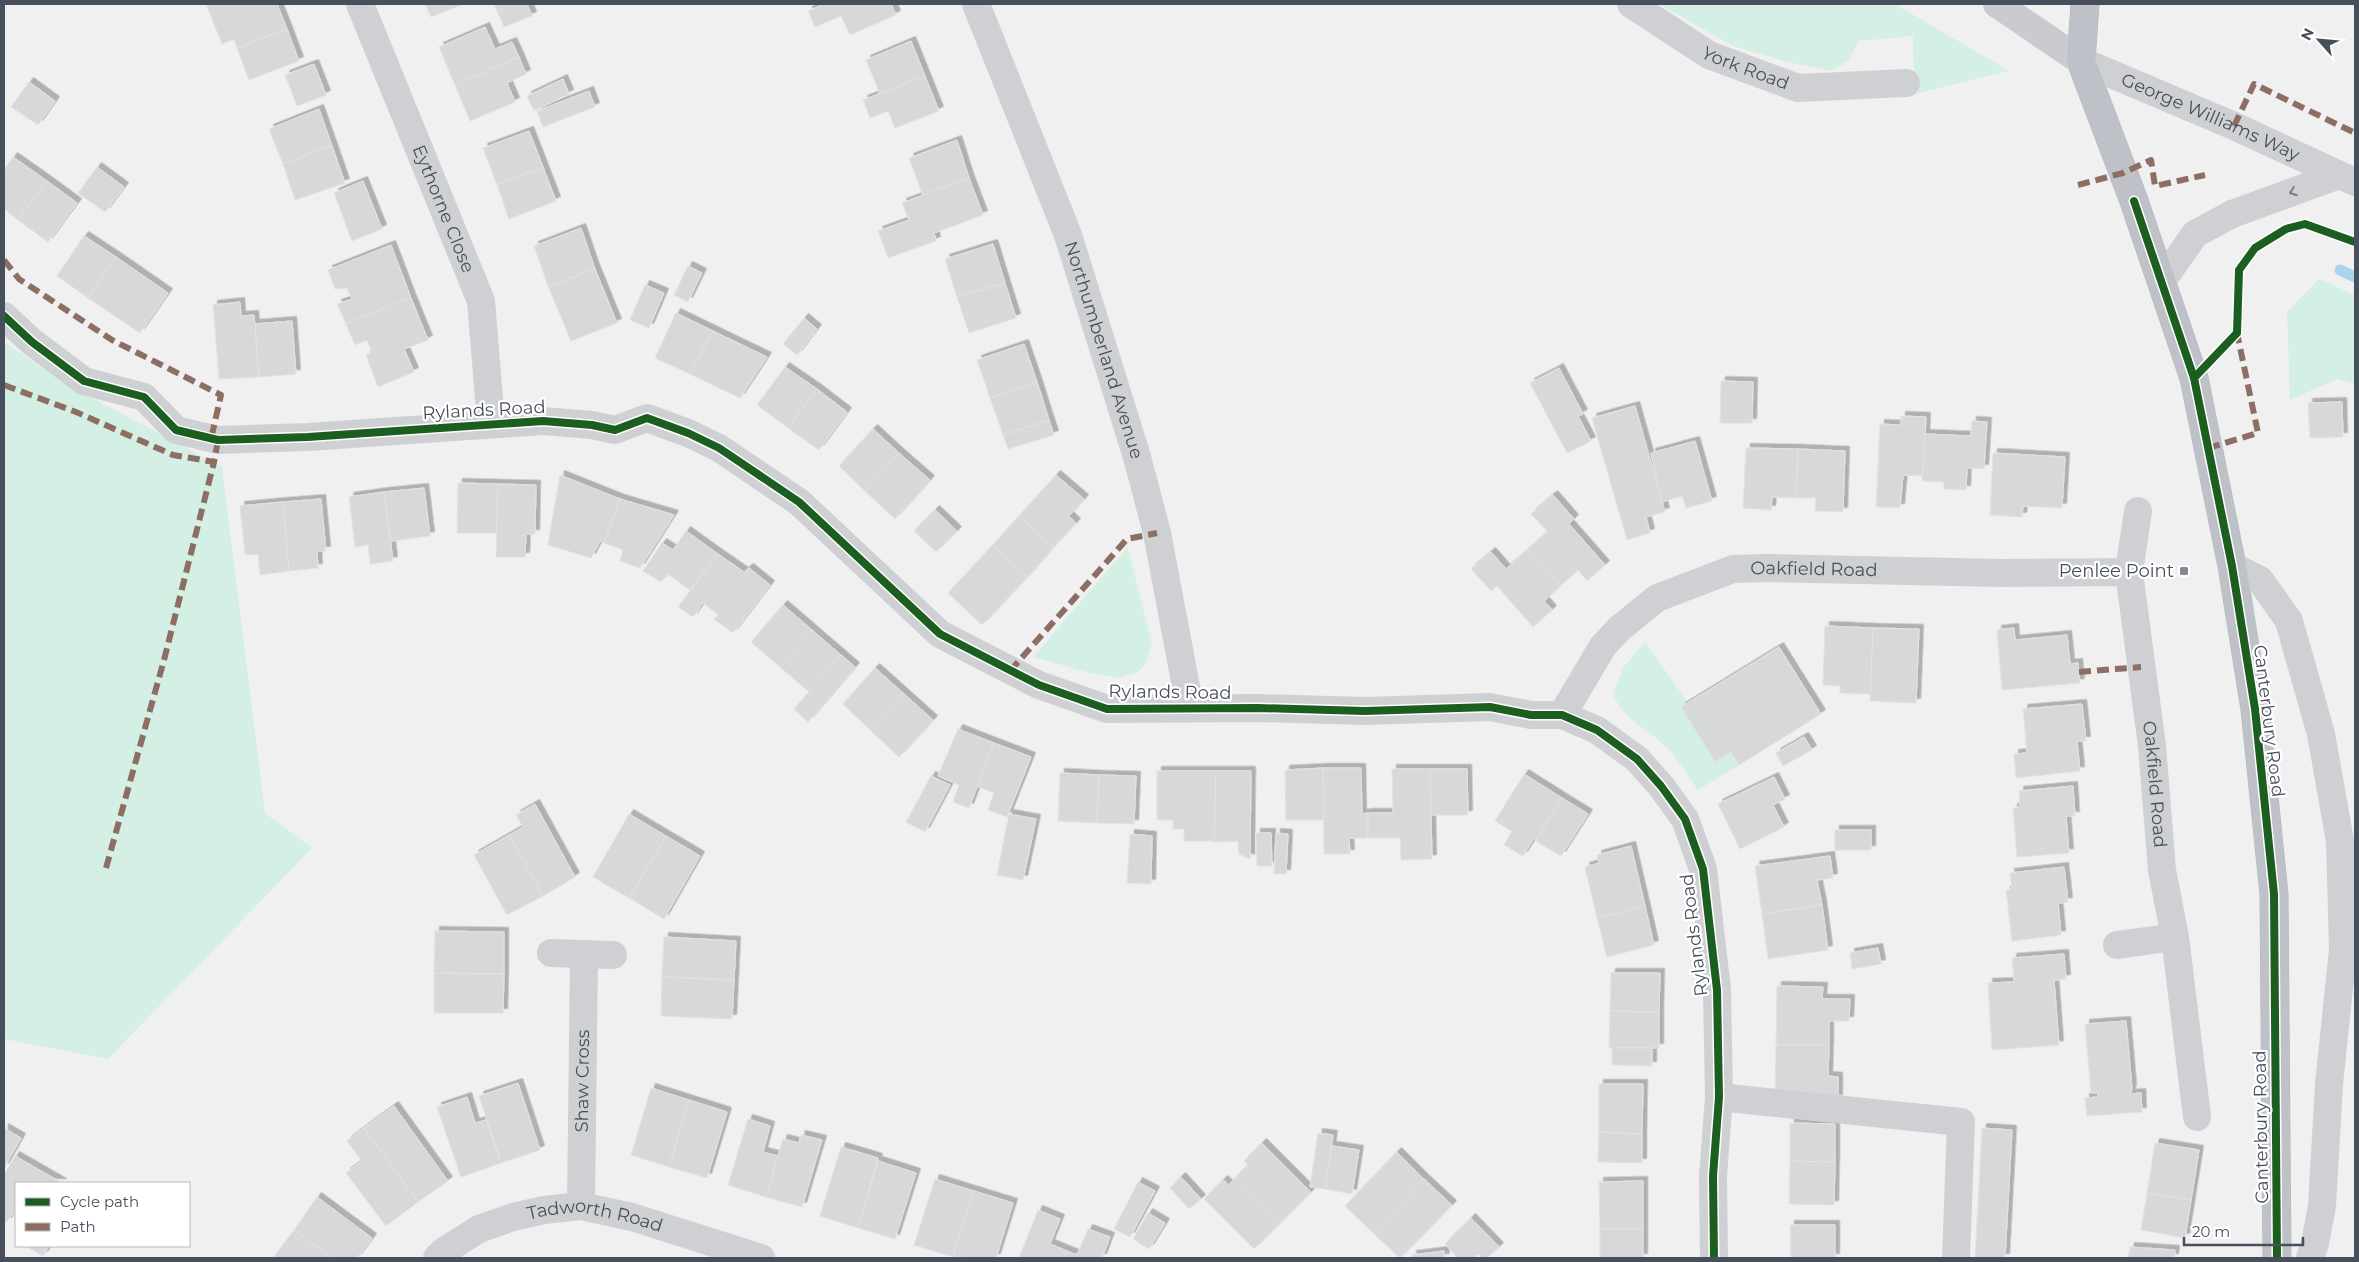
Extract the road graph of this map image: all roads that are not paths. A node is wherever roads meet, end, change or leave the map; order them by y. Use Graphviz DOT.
graph roads {
  1 [pos="360,4"];
  2 [pos="976,4"];
  3 [pos="1631,4"];
  4 [pos="1997,4"];
  5 [pos="2085,4"];
  6 [pos="2081,61"];
  7 [pos="1906,82"];
  8 [pos="2347,179"];
  9 [pos="2162,281"];
  10 [pos="4,316"];
  11 [pos="491,423"];
  12 [pos="2138,511"];
  13 [pos="2232,566"];
  14 [pos="2129,572"];
  15 [pos="1190,708"];
  16 [pos="1562,715"];
  17 [pos="2175,937"];
  18 [pos="2117,945"];
  19 [pos="551,953"];
  20 [pos="584,955"];
  21 [pos="613,955"];
  22 [pos="1720,1097"];
  23 [pos="2197,1117"];
  24 [pos="581,1206"];
  25 [pos="437,1258"];
  26 [pos="761,1258"];
  27 [pos="1714,1258"];
  28 [pos="1956,1258"];
  29 [pos="2277,1258"];
  30 [pos="2310,1258"];
  1 -- 11 [label="street, Eythorne Close"];
  2 -- 15 [label="street, Northumberland Avenue"];
  3 -- 7 [label="street, York Road"];
  4 -- 6 [label="main road"];
  5 -- 6 [label="highway, Canterbury Road"];
  6 -- 8 [label="street, George Williams Way"];
  6 -- 9 [label="highway, Canterbury Road"];
  8 -- 9 [label="street, George Williams Way, one-way"];
  9 -- 13 [label="highway, Canterbury Road"];
  10 -- 11 [label="street, Rylands Road"];
  11 -- 15 [label="street, Rylands Road"];
  12 -- 14 [label="street, Oakfield Road"];
  13 -- 29 [label="highway, Canterbury Road"];
  13 -- 30 [label="street"];
  14 -- 16 [label="street, Oakfield Road"];
  14 -- 17 [label="street, Oakfield Road"];
  15 -- 16 [label="street, Rylands Road"];
  16 -- 22 [label="street, Rylands Road"];
  17 -- 18 [label="street"];
  17 -- 23 [label="street, Oakfield Road"];
  19 -- 20 [label="street"];
  20 -- 21 [label="street"];
  20 -- 24 [label="street, Shaw Cross"];
  22 -- 27 [label="street, Rylands Road"];
  22 -- 28 [label="street"];
  24 -- 25 [label="street, Tadworth Road"];
  24 -- 26 [label="street, Tadworth Road"];
}
